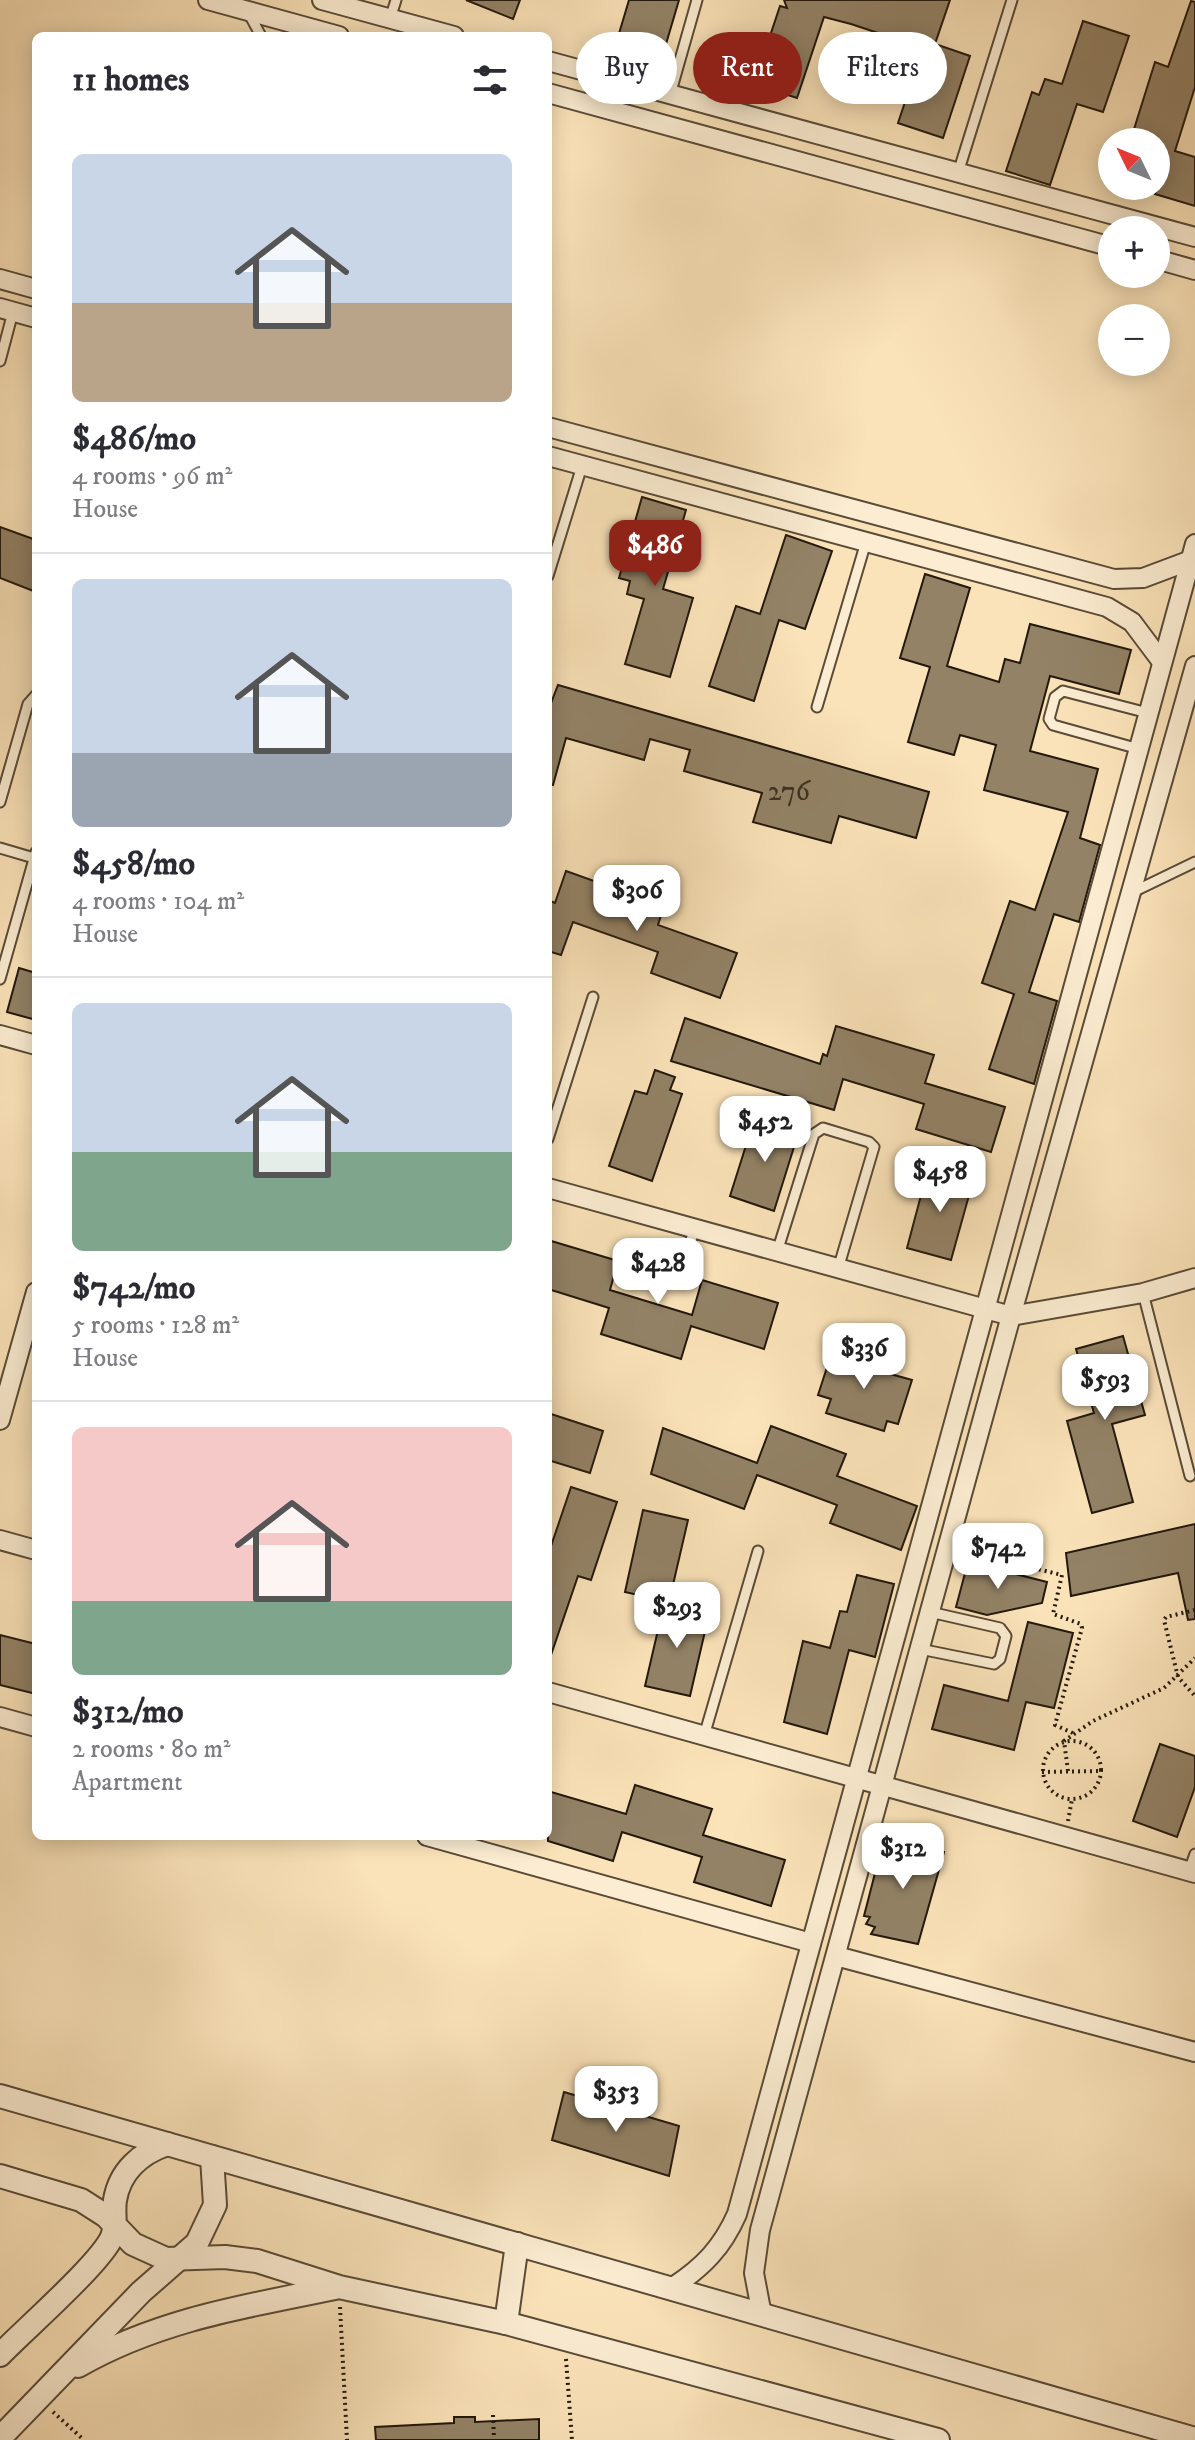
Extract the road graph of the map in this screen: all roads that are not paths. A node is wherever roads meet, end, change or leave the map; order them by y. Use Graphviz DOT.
graph roads {
  1 [pos="208,0"];
  2 [pos="322,0"];
  3 [pos="396,0"];
  4 [pos="697,0"];
  5 [pos="1012,0"];
  6 [pos="247,11"];
  7 [pos="390,19"];
  8 [pos="259,32"];
  9 [pos="324,32"];
  10 [pos="439,32"];
  11 [pos="552,62"];
  12 [pos="576,69"];
  13 [pos="677,70"];
  14 [pos="552,94"];
  15 [pos="677,97"];
  16 [pos="958,173"];
  17 [pos="1195,237"];
  18 [pos="1098,243"];
  19 [pos="1170,263"];
  20 [pos="1195,270"];
  21 [pos="0,279"];
  22 [pos="32,288"];
  23 [pos="7,310"];
  24 [pos="32,317"];
  25 [pos="0,361"];
  26 [pos="552,428"];
  27 [pos="552,457"];
  28 [pos="582,466"];
  29 [pos="866,542"];
  30 [pos="1193,552"];
  31 [pos="552,563"];
  32 [pos="1162,662"];
  33 [pos="1195,666"];
  34 [pos="32,700"];
  35 [pos="817,707"];
  36 [pos="1148,713"];
  37 [pos="1139,749"];
  38 [pos="0,802"];
  39 [pos="0,848"];
  40 [pos="32,854"];
  41 [pos="1195,862"];
  42 [pos="32,866"];
  43 [pos="1130,894"];
  44 [pos="0,979"];
  45 [pos="593,997"];
  46 [pos="0,1035"];
  47 [pos="32,1044"];
  48 [pos="552,1126"];
  49 [pos="552,1189"];
  50 [pos="694,1229"];
  51 [pos="777,1252"];
  52 [pos="684,1267"];
  53 [pos="838,1269"];
  54 [pos="1195,1278"];
  55 [pos="1143,1293"];
  56 [pos="32,1306"];
  57 [pos="985,1310"];
  58 [pos="1011,1316"];
  59 [pos="0,1420"];
  60 [pos="1190,1476"];
  61 [pos="0,1540"];
  62 [pos="32,1549"];
  63 [pos="758,1551"];
  64 [pos="930,1612"];
  65 [pos="920,1649"];
  66 [pos="552,1693"];
  67 [pos="0,1717"];
  68 [pos="32,1726"];
  69 [pos="704,1736"];
  70 [pos="856,1777"];
  71 [pos="884,1785"];
  72 [pos="441,1840"];
  73 [pos="1193,1866"];
  74 [pos="811,1943"];
  75 [pos="836,1956"];
  76 [pos="1195,2052"];
  77 [pos="0,2096"];
  78 [pos="167,2144"];
  79 [pos="212,2157"];
  80 [pos="0,2176"];
  81 [pos="116,2225"];
  82 [pos="517,2244"];
  83 [pos="178,2261"];
  84 [pos="339,2287"];
  85 [pos="673,2287"];
  86 [pos="762,2315"];
  87 [pos="506,2323"];
  88 [pos="0,2355"];
  89 [pos="60,2376"];
  90 [pos="0,2438"];
  91 [pos="1195,2439"];
  92 [pos="938,2440"];
  1 -- 6 [label="street"];
  2 -- 7 [label="street"];
  3 -- 7 [label="lane"];
  4 -- 13 [label="lane"];
  5 -- 16 [label="lane"];
  6 -- 8 [label="lane"];
  6 -- 9 [label="street"];
  7 -- 10 [label="street"];
  11 -- 12 [label="street"];
  14 -- 18 [label="street"];
  15 -- 16 [label="street"];
  16 -- 17 [label="street"];
  19 -- 20 [label="street"];
  21 -- 22 [label="street"];
  23 -- 24 [label="street"];
  23 -- 25 [label="lane"];
  26 -- 30 [label="street"];
  27 -- 28 [label="street"];
  28 -- 29 [label="street"];
  28 -- 31 [label="lane"];
  29 -- 32 [label="street"];
  29 -- 35 [label="lane"];
  30 -- 32 [label="street"];
  32 -- 36 [label="street"];
  33 -- 43 [label="street"];
  34 -- 38 [label="lane"];
  36 -- 37 [label="street"];
  36 -- 37 [label="lane"];
  37 -- 57 [label="street"];
  39 -- 40 [label="lane"];
  41 -- 43 [label="lane"];
  42 -- 44 [label="lane"];
  43 -- 58 [label="street"];
  45 -- 48 [label="lane"];
  46 -- 47 [label="street"];
  49 -- 50 [label="street"];
  50 -- 51 [label="street"];
  50 -- 52 [label="lane"];
  51 -- 53 [label="street"];
  51 -- 53 [label="lane"];
  53 -- 57 [label="street"];
  54 -- 55 [label="street"];
  55 -- 58 [label="street"];
  55 -- 60 [label="lane"];
  56 -- 59 [label="street"];
  57 -- 58 [label="street"];
  57 -- 70 [label="street"];
  58 -- 64 [label="street"];
  61 -- 62 [label="street"];
  63 -- 69 [label="lane"];
  64 -- 65 [label="street"];
  64 -- 65 [label="lane"];
  65 -- 71 [label="street"];
  66 -- 69 [label="street"];
  67 -- 68 [label="street"];
  69 -- 70 [label="street"];
  70 -- 71 [label="street"];
  70 -- 74 [label="street"];
  71 -- 73 [label="street"];
  71 -- 75 [label="street"];
  72 -- 74 [label="street"];
  74 -- 85 [label="street"];
  75 -- 76 [label="street"];
  75 -- 86 [label="street"];
  77 -- 78 [label="street"];
  78 -- 79 [label="street"];
  78 -- 81 [label="street"];
  79 -- 82 [label="street"];
  79 -- 83 [label="street"];
  80 -- 81 [label="street"];
  81 -- 83 [label="street"];
  81 -- 88 [label="street"];
  82 -- 85 [label="street"];
  82 -- 87 [label="street"];
  83 -- 84 [label="street"];
  83 -- 89 [label="street"];
  84 -- 87 [label="street"];
  84 -- 89 [label="street"];
  85 -- 86 [label="street"];
  86 -- 91 [label="street"];
  87 -- 92 [label="street"];
  89 -- 90 [label="street"];
}
